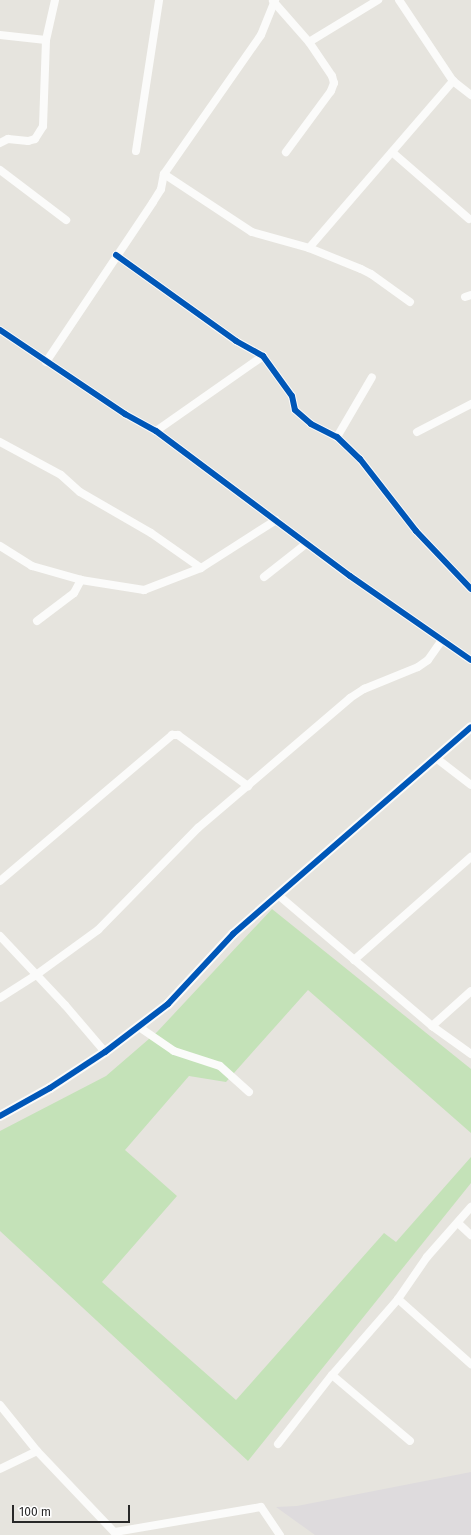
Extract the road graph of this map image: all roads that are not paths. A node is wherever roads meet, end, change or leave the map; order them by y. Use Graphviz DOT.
graph roads {
  1 [pos="55,0"];
  2 [pos="159,0"];
  3 [pos="378,0"];
  4 [pos="399,0"];
  5 [pos="274,1"];
  6 [pos="0,35"];
  7 [pos="46,40"];
  8 [pos="309,42"];
  9 [pos="453,81"];
  10 [pos="471,95"];
  11 [pos="0,143"];
  12 [pos="136,151"];
  13 [pos="286,152"];
  14 [pos="392,152"];
  15 [pos="0,170"];
  16 [pos="164,174"];
  17 [pos="469,219"];
  18 [pos="66,220"];
  19 [pos="309,248"];
  20 [pos="116,255"];
  21 [pos="410,302"];
  22 [pos="0,330"];
  23 [pos="263,356"];
  24 [pos="46,362"];
  25 [pos="372,377"];
  26 [pos="471,404"];
  27 [pos="156,431"];
  28 [pos="417,432"];
  29 [pos="337,437"];
  30 [pos="0,442"];
  31 [pos="276,520"];
  32 [pos="306,544"];
  33 [pos="0,546"];
  34 [pos="201,568"];
  35 [pos="264,577"];
  36 [pos="82,580"];
  37 [pos="471,589"];
  38 [pos="37,621"];
  39 [pos="442,640"];
  40 [pos="471,660"];
  41 [pos="471,728"];
  42 [pos="436,758"];
  43 [pos="471,785"];
  44 [pos="248,786"];
  45 [pos="471,857"];
  46 [pos="0,881"];
  47 [pos="277,894"];
  48 [pos="0,936"];
  49 [pos="354,960"];
  50 [pos="36,975"];
  51 [pos="471,991"];
  52 [pos="0,998"];
  53 [pos="432,1026"];
  54 [pos="139,1027"];
  55 [pos="105,1052"];
  56 [pos="471,1054"];
  57 [pos="249,1092"];
  58 [pos="0,1116"];
  59 [pos="471,1207"];
  60 [pos="458,1223"];
  61 [pos="471,1235"];
  62 [pos="398,1299"];
  63 [pos="471,1364"];
  64 [pos="332,1375"];
  65 [pos="0,1405"];
  66 [pos="410,1441"];
  67 [pos="278,1444"];
  68 [pos="37,1451"];
  69 [pos="0,1469"];
  70 [pos="116,1534"];
  71 [pos="280,1535"];
  1 -- 7 [label="street"];
  2 -- 12 [label="street"];
  3 -- 8 [label="street"];
  4 -- 9 [label="street"];
  5 -- 8 [label="street"];
  5 -- 16 [label="street"];
  6 -- 7 [label="street"];
  7 -- 11 [label="street"];
  8 -- 13 [label="street"];
  9 -- 10 [label="street"];
  9 -- 14 [label="street"];
  14 -- 17 [label="street"];
  14 -- 19 [label="street"];
  15 -- 18 [label="street"];
  16 -- 19 [label="street"];
  16 -- 20 [label="street"];
  19 -- 21 [label="street"];
  20 -- 23 [label="street"];
  20 -- 24 [label="street"];
  22 -- 24 [label="street"];
  23 -- 27 [label="street"];
  23 -- 29 [label="street"];
  24 -- 27 [label="street"];
  25 -- 29 [label="street"];
  26 -- 28 [label="street"];
  27 -- 31 [label="street"];
  29 -- 37 [label="street"];
  30 -- 34 [label="street"];
  31 -- 32 [label="street"];
  31 -- 34 [label="street"];
  32 -- 35 [label="street"];
  32 -- 39 [label="street"];
  33 -- 36 [label="street"];
  34 -- 36 [label="street"];
  36 -- 38 [label="street"];
  39 -- 40 [label="street"];
  39 -- 44 [label="street"];
  41 -- 42 [label="street"];
  42 -- 43 [label="street"];
  42 -- 47 [label="street"];
  44 -- 46 [label="street"];
  44 -- 50 [label="street"];
  45 -- 49 [label="street"];
  47 -- 49 [label="street"];
  47 -- 54 [label="street"];
  48 -- 50 [label="street"];
  49 -- 53 [label="street"];
  50 -- 52 [label="street"];
  50 -- 55 [label="street"];
  51 -- 53 [label="street"];
  53 -- 56 [label="street"];
  54 -- 55 [label="street"];
  54 -- 57 [label="street"];
  55 -- 58 [label="street"];
  59 -- 60 [label="street"];
  60 -- 61 [label="street"];
  60 -- 62 [label="street"];
  62 -- 63 [label="street"];
  62 -- 64 [label="street"];
  64 -- 66 [label="street"];
  64 -- 67 [label="street"];
  65 -- 68 [label="street"];
  68 -- 69 [label="street"];
  68 -- 70 [label="street"];
  70 -- 71 [label="street"];
}
